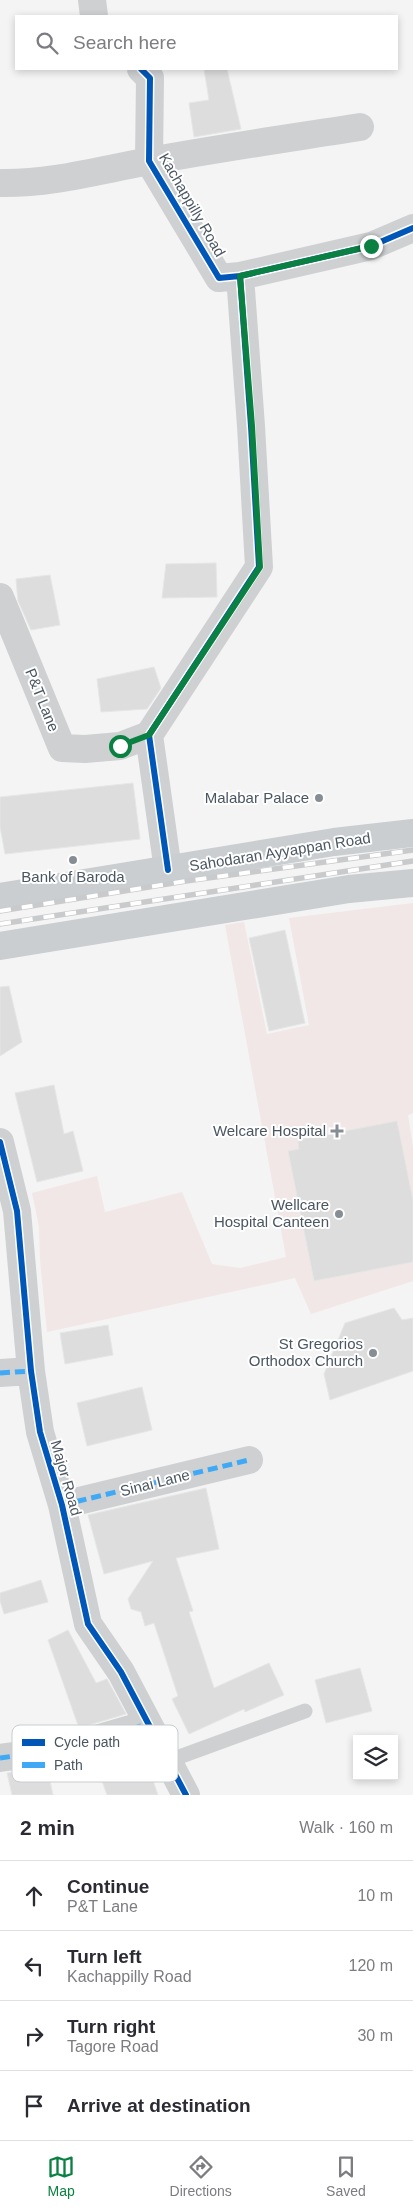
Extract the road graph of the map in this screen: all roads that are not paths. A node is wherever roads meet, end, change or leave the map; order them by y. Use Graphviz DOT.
graph roads {
  1 [pos="92,0"];
  2 [pos="94,15"];
  3 [pos="142,70"];
  4 [pos="360,127"];
  5 [pos="149,161"];
  6 [pos="0,183"];
  7 [pos="413,228"];
  8 [pos="240,276"];
  9 [pos="0,597"];
  10 [pos="149,735"];
  11 [pos="413,833"];
  12 [pos="168,870"];
  13 [pos="413,883"];
  14 [pos="0,897"];
  15 [pos="0,946"];
  16 [pos="0,1142"];
  17 [pos="31,1371"];
  18 [pos="0,1373"];
  19 [pos="249,1460"];
  20 [pos="62,1505"];
  21 [pos="305,1711"];
  22 [pos="148,1724"];
  23 [pos="145,1725"];
  24 [pos="178,1757"];
  25 [pos="178,1780"];
  26 [pos="186,1795"];
  1 -- 2 [label="street"];
  3 -- 5 [label="street, Kachappilly Road"];
  4 -- 5 [label="street"];
  5 -- 6 [label="street"];
  5 -- 8 [label="street, Kachappilly Road"];
  7 -- 8 [label="street"];
  8 -- 10 [label="street"];
  9 -- 10 [label="street, P&T Lane"];
  10 -- 12 [label="street"];
  11 -- 12 [label="main road, Sahodaran Ayyappan Road"];
  12 -- 14 [label="main road, Sahodaran Ayyappan Road"];
  13 -- 15 [label="main road"];
  16 -- 17 [label="street, Major Road"];
  17 -- 18 [label="street"];
  17 -- 20 [label="street, Major Road"];
  19 -- 20 [label="street, Sinai Lane"];
  20 -- 22 [label="street, Major Road"];
  21 -- 24 [label="lane"];
  22 -- 23 [label="street"];
  25 -- 26 [label="street, Major Road"];
}
